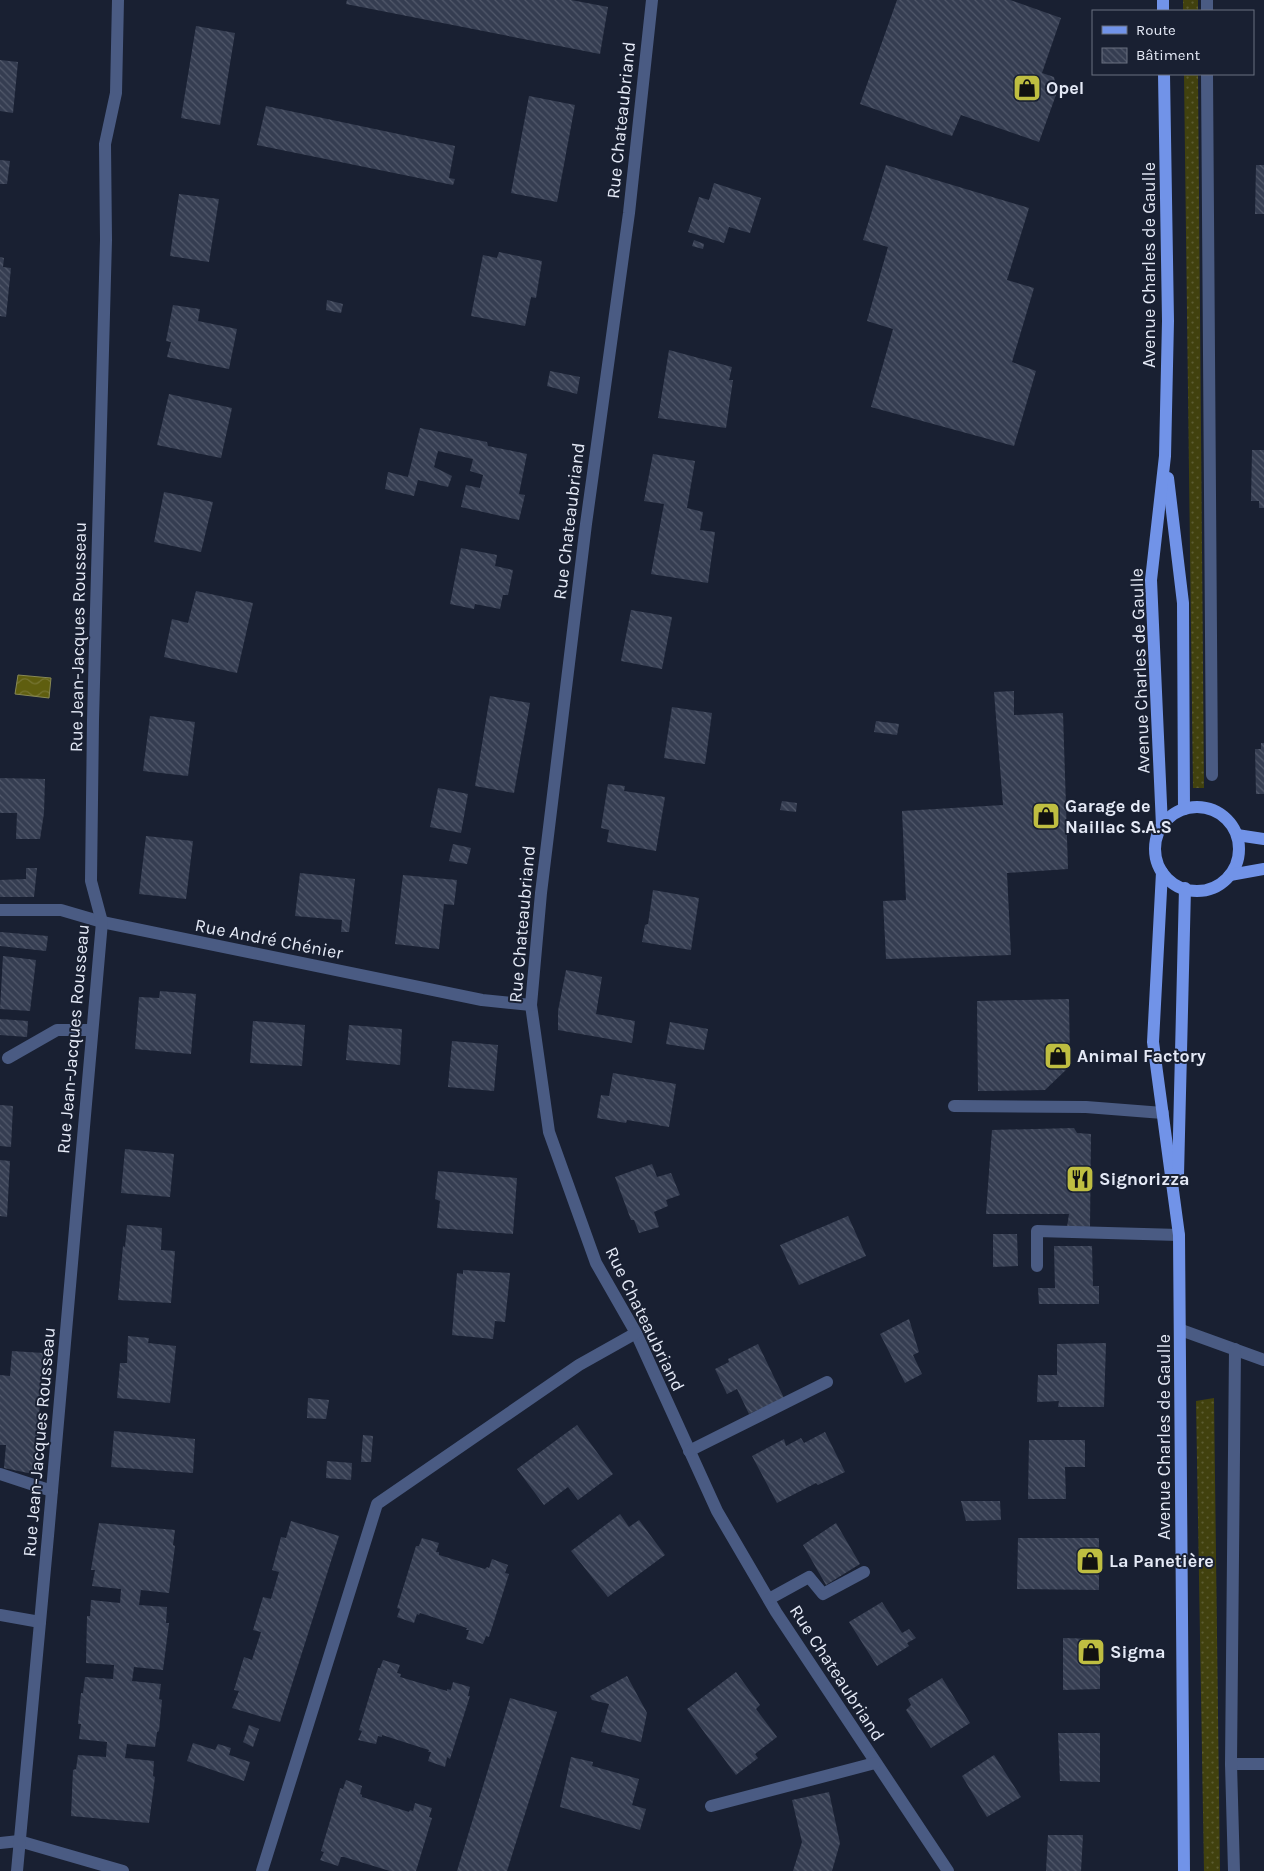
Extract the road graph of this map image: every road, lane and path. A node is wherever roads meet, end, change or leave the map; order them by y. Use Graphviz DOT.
graph roads {
  1 [pos="118,0"];
  2 [pos="652,0"];
  3 [pos="1164,75"];
  4 [pos="1207,75"];
  5 [pos="1165,456"];
  6 [pos="1212,775"];
  7 [pos="1184,809"];
  8 [pos="1162,826"];
  9 [pos="1237,834"];
  10 [pos="1264,838"];
  11 [pos="1264,869"];
  12 [pos="1162,872"];
  13 [pos="1230,875"];
  14 [pos="1185,888"];
  15 [pos="0,910"];
  16 [pos="102,922"];
  17 [pos="531,1005"];
  18 [pos="92,1030"];
  19 [pos="8,1058"];
  20 [pos="954,1106"];
  21 [pos="1163,1113"];
  22 [pos="1177,1212"];
  23 [pos="1179,1235"];
  24 [pos="1037,1266"];
  25 [pos="1181,1330"];
  26 [pos="636,1333"];
  27 [pos="1235,1349"];
  28 [pos="1264,1360"];
  29 [pos="827,1382"];
  30 [pos="689,1451"];
  31 [pos="0,1474"];
  32 [pos="52,1491"];
  33 [pos="864,1572"];
  34 [pos="769,1599"];
  35 [pos="0,1615"];
  36 [pos="40,1622"];
  37 [pos="875,1762"];
  38 [pos="1232,1764"];
  39 [pos="1264,1764"];
  40 [pos="711,1806"];
  41 [pos="20,1841"];
  42 [pos="0,1843"];
  43 [pos="17,1871"];
  44 [pos="123,1871"];
  45 [pos="262,1871"];
  46 [pos="948,1871"];
  47 [pos="1184,1871"];
  48 [pos="1234,1871"];
  1 -- 16 [label="street, Rue Jean-Jacques Rousseau"];
  2 -- 17 [label="street, Rue Chateaubriand"];
  3 -- 5 [label="main road, Avenue Charles de Gaulle"];
  4 -- 6 [label="street"];
  5 -- 7 [label="main road, Avenue Charles de Gaulle"];
  5 -- 8 [label="main road, Avenue Charles de Gaulle"];
  7 -- 8 [label="main road"];
  7 -- 9 [label="main road"];
  8 -- 12 [label="main road"];
  9 -- 10 [label="main road"];
  9 -- 13 [label="main road"];
  11 -- 13 [label="main road"];
  12 -- 14 [label="main road"];
  12 -- 21 [label="main road, Avenue Charles de Gaulle"];
  13 -- 14 [label="main road"];
  14 -- 22 [label="main road, Avenue Charles de Gaulle"];
  15 -- 16 [label="street, Rue André Chénier"];
  16 -- 17 [label="street, Rue André Chénier"];
  16 -- 18 [label="street, Rue Jean-Jacques Rousseau"];
  17 -- 26 [label="street, Rue Chateaubriand"];
  18 -- 19 [label="street"];
  18 -- 32 [label="street, Rue Jean-Jacques Rousseau"];
  20 -- 21 [label="street"];
  21 -- 22 [label="main road, Avenue Charles de Gaulle"];
  22 -- 23 [label="main road, Avenue Charles de Gaulle"];
  23 -- 24 [label="street"];
  23 -- 25 [label="main road, Avenue Charles de Gaulle"];
  25 -- 27 [label="street"];
  25 -- 47 [label="main road, Avenue Charles de Gaulle"];
  26 -- 30 [label="street, Rue Chateaubriand"];
  26 -- 45 [label="street"];
  27 -- 28 [label="street"];
  27 -- 38 [label="street"];
  29 -- 30 [label="street"];
  30 -- 34 [label="street, Rue Chateaubriand"];
  31 -- 32 [label="street"];
  32 -- 36 [label="street, Rue Jean-Jacques Rousseau"];
  33 -- 34 [label="street"];
  34 -- 37 [label="street, Rue Chateaubriand"];
  35 -- 36 [label="street"];
  36 -- 41 [label="street, Rue Jean-Jacques Rousseau"];
  37 -- 40 [label="street"];
  37 -- 46 [label="street, Rue Chateaubriand"];
  38 -- 39 [label="street"];
  38 -- 48 [label="street"];
  41 -- 42 [label="street"];
  41 -- 43 [label="street, Rue Jean-Jacques Rousseau"];
  41 -- 44 [label="street"];
}
